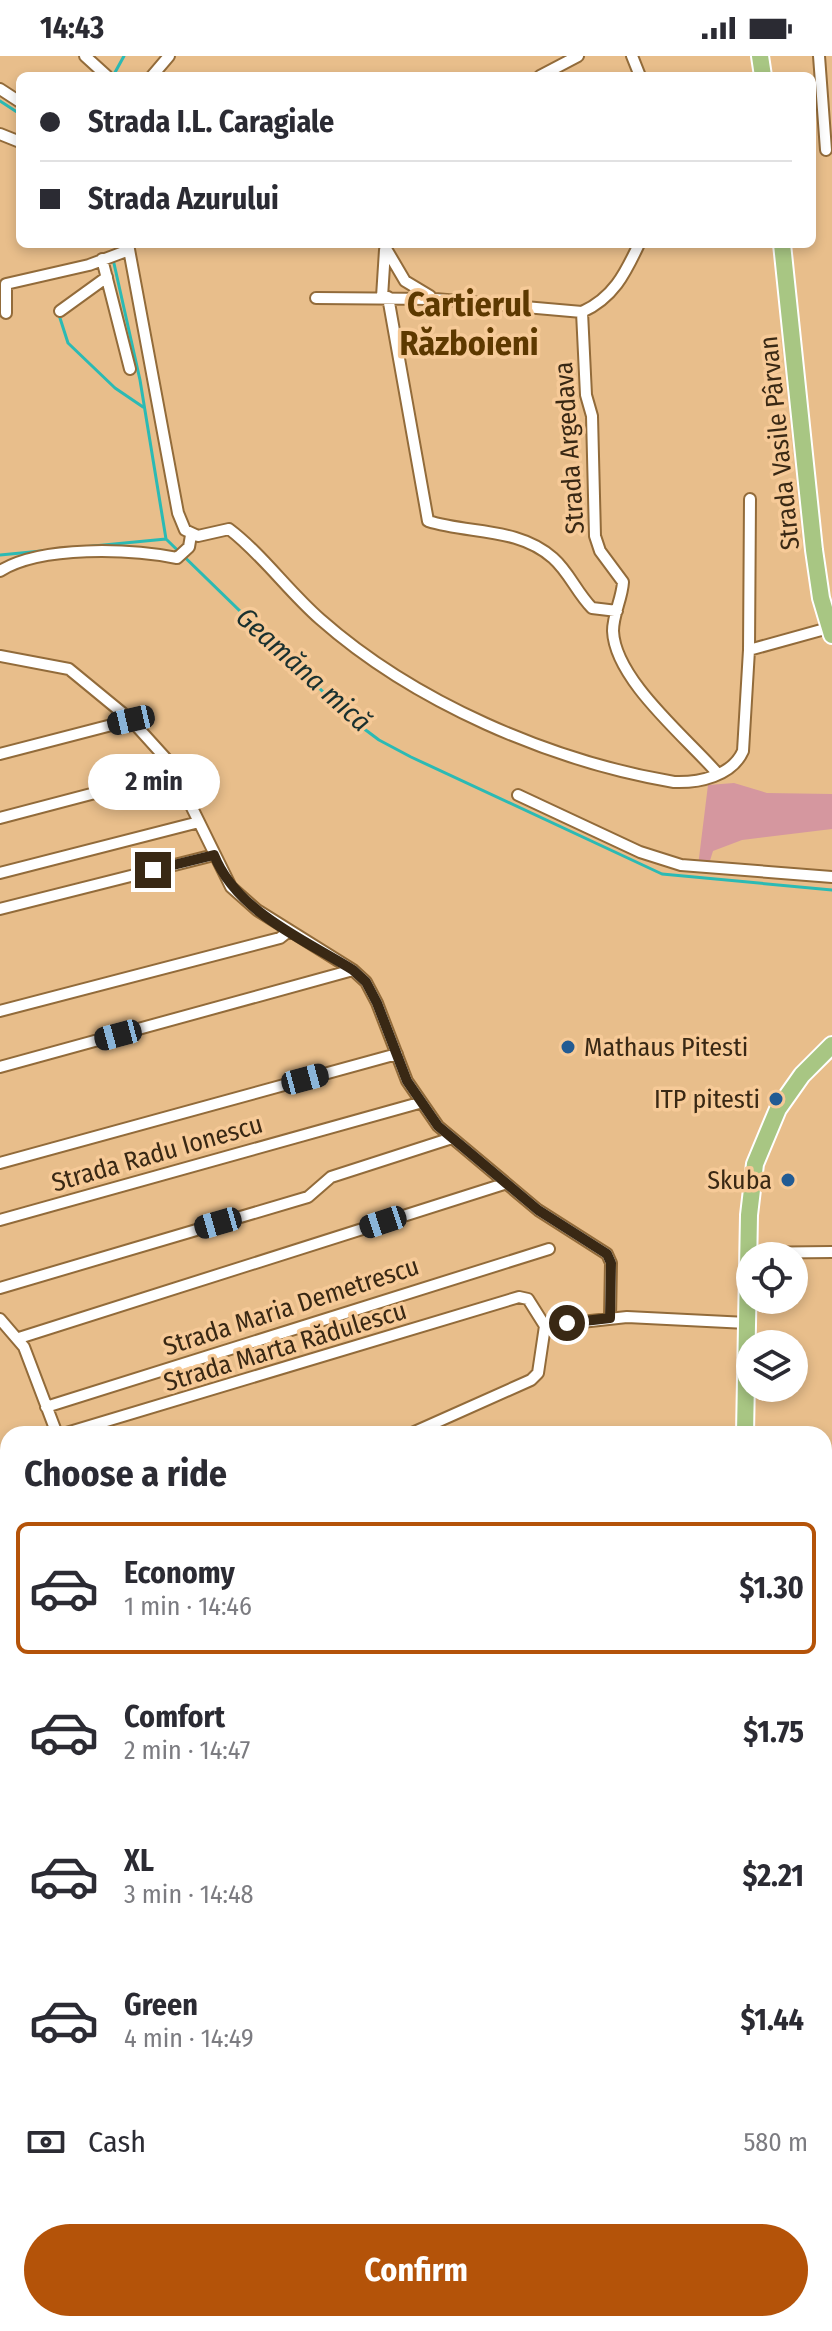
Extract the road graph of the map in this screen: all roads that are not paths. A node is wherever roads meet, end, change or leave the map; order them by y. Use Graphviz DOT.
graph roads {
  1 [pos="85,56"];
  2 [pos="169,56"];
  3 [pos="578,56"];
  4 [pos="819,56"];
  5 [pos="103,72"];
  6 [pos="155,72"];
  7 [pos="548,72"];
  8 [pos="826,150"];
  9 [pos="385,248"];
  10 [pos="387,248"];
  11 [pos="637,248"];
  12 [pos="782,248"];
  13 [pos="126,249"];
  14 [pos="105,258"];
  15 [pos="107,277"];
  16 [pos="385,297"];
  17 [pos="316,298"];
  18 [pos="435,299"];
  19 [pos="60,311"];
  20 [pos="582,312"];
  21 [pos="6,313"];
  22 [pos="130,369"];
  23 [pos="750,499"];
  24 [pos="187,546"];
  25 [pos="0,571"];
  26 [pos="617,611"];
  27 [pos="831,630"];
  28 [pos="749,650"];
  29 [pos="0,656"];
  30 [pos="131,720"];
  31 [pos="0,754"];
  32 [pos="175,772"];
  33 [pos="718,774"];
  34 [pos="518,795"];
  35 [pos="0,818"];
  36 [pos="199,822"];
  37 [pos="214,855"];
  38 [pos="0,873"];
  39 [pos="832,877"];
  40 [pos="0,909"];
  41 [pos="289,931"];
  42 [pos="353,970"];
  43 [pos="0,1011"];
  44 [pos="832,1045"];
  45 [pos="397,1054"];
  46 [pos="0,1067"];
  47 [pos="419,1103"];
  48 [pos="452,1138"];
  49 [pos="0,1163"];
  50 [pos="504,1184"];
  51 [pos="0,1220"];
  52 [pos="749,1242"];
  53 [pos="549,1249"];
  54 [pos="808,1252"];
  55 [pos="832,1252"];
  56 [pos="0,1288"];
  57 [pos="747,1314"];
  58 [pos="610,1318"];
  59 [pos="0,1319"];
  60 [pos="747,1323"];
  61 [pos="545,1326"];
  62 [pos="19,1338"];
  63 [pos="46,1407"];
  64 [pos="54,1426"];
  65 [pos="90,1426"];
  66 [pos="428,1426"];
  67 [pos="745,1426"];
  1 -- 5 [label="street"];
  2 -- 6 [label="street"];
  3 -- 7 [label="street"];
  4 -- 8 [label="street"];
  9 -- 16 [label="street"];
  10 -- 18 [label="street"];
  11 -- 20 [label="street"];
  12 -- 27 [label="main road, Strada Vasile Pârvan"];
  13 -- 14 [label="street"];
  13 -- 24 [label="street"];
  14 -- 15 [label="street"];
  14 -- 21 [label="street"];
  15 -- 19 [label="street"];
  15 -- 22 [label="street"];
  16 -- 17 [label="street"];
  16 -- 18 [label="street"];
  16 -- 26 [label="street"];
  18 -- 20 [label="street"];
  20 -- 26 [label="street, Strada Argedava"];
  23 -- 28 [label="street"];
  24 -- 25 [label="street"];
  24 -- 33 [label="street"];
  26 -- 33 [label="street, Strada Argedava"];
  27 -- 28 [label="street"];
  28 -- 33 [label="street"];
  29 -- 30 [label="street"];
  30 -- 31 [label="street"];
  30 -- 32 [label="street"];
  32 -- 35 [label="street"];
  32 -- 36 [label="street"];
  34 -- 39 [label="street"];
  36 -- 37 [label="street"];
  36 -- 38 [label="street"];
  37 -- 40 [label="street"];
  37 -- 41 [label="street"];
  41 -- 42 [label="street"];
  41 -- 43 [label="street"];
  42 -- 45 [label="street"];
  42 -- 46 [label="street"];
  44 -- 52 [label="main road"];
  45 -- 47 [label="street"];
  45 -- 49 [label="street"];
  47 -- 48 [label="street"];
  47 -- 51 [label="street, Strada Radu Ionescu"];
  48 -- 50 [label="street"];
  48 -- 56 [label="street"];
  50 -- 58 [label="street"];
  50 -- 62 [label="street"];
  53 -- 63 [label="street, Strada Maria Demetrescu"];
  54 -- 55 [label="street"];
  57 -- 60 [label="main road"];
  58 -- 60 [label="street"];
  58 -- 61 [label="street"];
  59 -- 62 [label="street"];
  60 -- 67 [label="main road"];
  61 -- 65 [label="street, Strada Marta Rădulescu"];
  61 -- 66 [label="street"];
  62 -- 63 [label="street"];
  63 -- 64 [label="street"];
}
